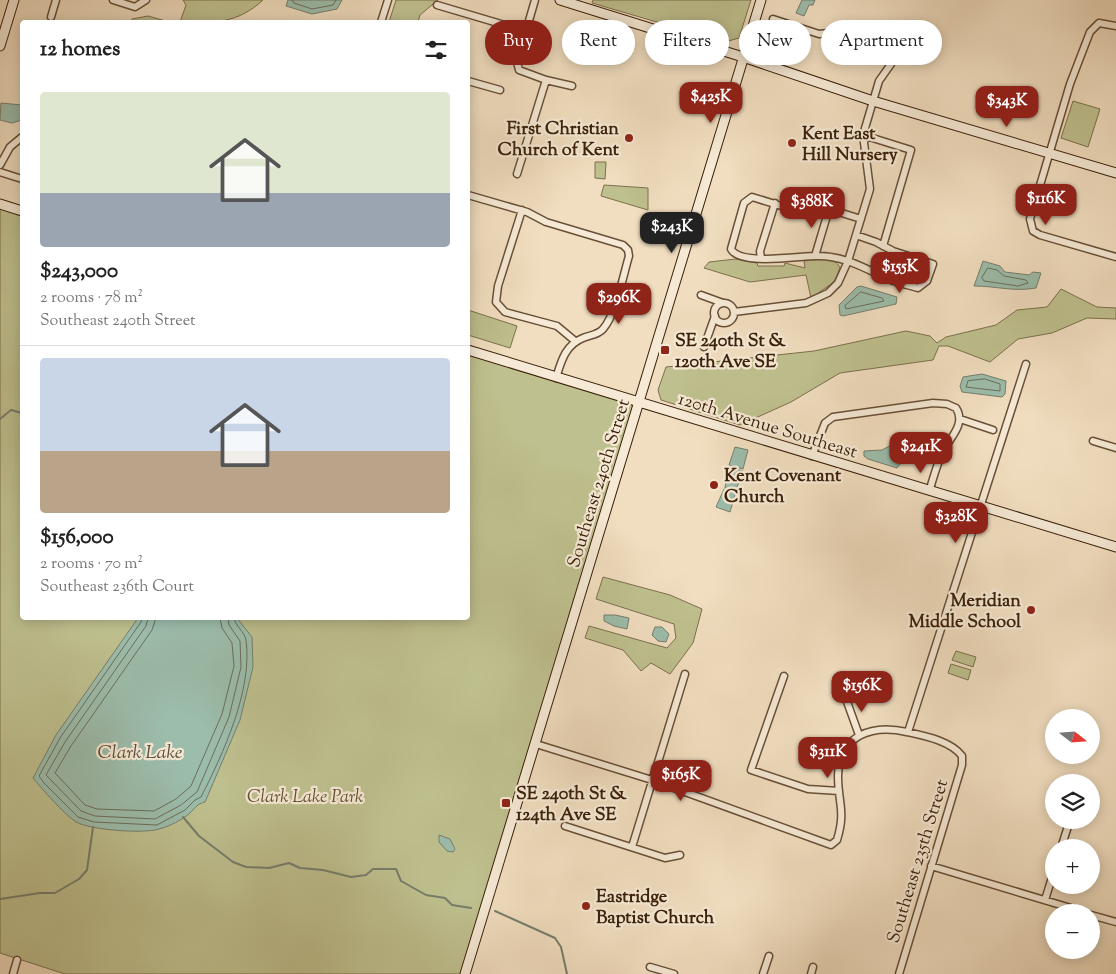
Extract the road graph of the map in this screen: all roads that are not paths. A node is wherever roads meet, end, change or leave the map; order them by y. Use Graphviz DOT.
graph roads {
  1 [pos="14,0"];
  2 [pos="56,0"];
  3 [pos="112,0"];
  4 [pos="388,0"];
  5 [pos="535,0"];
  6 [pos="560,0"];
  7 [pos="761,0"];
  8 [pos="144,2"];
  9 [pos="437,4"];
  10 [pos="51,17"];
  11 [pos="773,19"];
  12 [pos="382,20"];
  13 [pos="489,20"];
  14 [pos="529,20"];
  15 [pos="755,20"];
  16 [pos="1116,26"];
  17 [pos="0,46"];
  18 [pos="739,56"];
  19 [pos="518,65"];
  20 [pos="741,65"];
  21 [pos="767,65"];
  22 [pos="546,80"];
  23 [pos="470,82"];
  24 [pos="572,86"];
  25 [pos="500,90"];
  26 [pos="873,101"];
  27 [pos="863,135"];
  28 [pos="20,139"];
  29 [pos="1049,153"];
  30 [pos="0,165"];
  31 [pos="0,172"];
  32 [pos="1116,173"];
  33 [pos="517,174"];
  34 [pos="20,177"];
  35 [pos="470,196"];
  36 [pos="0,204"];
  37 [pos="775,204"];
  38 [pos="829,209"];
  39 [pos="20,210"];
  40 [pos="522,210"];
  41 [pos="861,219"];
  42 [pos="856,236"];
  43 [pos="883,246"];
  44 [pos="815,256"];
  45 [pos="1116,257"];
  46 [pos="760,258"];
  47 [pos="848,260"];
  48 [pos="701,295"];
  49 [pos="722,303"];
  50 [pos="734,312"];
  51 [pos="716,316"];
  52 [pos="576,341"];
  53 [pos="704,347"];
  54 [pos="470,351"];
  55 [pos="1026,364"];
  56 [pos="556,378"];
  57 [pos="639,403"];
  58 [pos="960,419"];
  59 [pos="993,430"];
  60 [pos="1093,441"];
  61 [pos="1116,448"];
  62 [pos="812,456"];
  63 [pos="930,489"];
  64 [pos="979,505"];
  65 [pos="1116,547"];
  66 [pos="685,674"];
  67 [pos="784,676"];
  68 [pos="846,698"];
  69 [pos="908,732"];
  70 [pos="859,735"];
  71 [pos="536,744"];
  72 [pos="652,780"];
  73 [pos="839,791"];
  74 [pos="565,826"];
  75 [pos="632,847"];
  76 [pos="680,855"];
  77 [pos="931,866"];
  78 [pos="1047,894"];
  79 [pos="1045,900"];
  80 [pos="1058,904"];
  81 [pos="1100,918"];
  82 [pos="1116,922"];
  83 [pos="769,956"];
  84 [pos="17,960"];
  85 [pos="650,967"];
  86 [pos="13,974"];
  87 [pos="465,974"];
  88 [pos="674,974"];
  89 [pos="763,974"];
  90 [pos="899,974"];
  1 -- 17 [label="main road"];
  2 -- 10 [label="street"];
  3 -- 8 [label="street"];
  4 -- 12 [label="street"];
  5 -- 14 [label="street"];
  6 -- 18 [label="main road"];
  7 -- 15 [label="main road, Southeast 240th Street"];
  9 -- 13 [label="street"];
  11 -- 26 [label="street"];
  16 -- 29 [label="street"];
  19 -- 22 [label="street"];
  20 -- 57 [label="main road, Southeast 240th Street"];
  21 -- 26 [label="main road"];
  22 -- 24 [label="street"];
  22 -- 33 [label="street"];
  23 -- 25 [label="street"];
  26 -- 27 [label="street"];
  26 -- 29 [label="main road"];
  27 -- 41 [label="street"];
  27 -- 43 [label="street"];
  28 -- 30 [label="street"];
  29 -- 32 [label="main road"];
  29 -- 45 [label="street"];
  31 -- 34 [label="street"];
  35 -- 40 [label="street"];
  36 -- 39 [label="main road"];
  37 -- 38 [label="street"];
  37 -- 46 [label="street"];
  37 -- 46 [label="street"];
  38 -- 41 [label="street"];
  38 -- 44 [label="street"];
  40 -- 52 [label="street"];
  40 -- 52 [label="street"];
  41 -- 42 [label="street"];
  42 -- 43 [label="street"];
  42 -- 47 [label="street"];
  43 -- 47 [label="street"];
  44 -- 46 [label="street"];
  44 -- 47 [label="street"];
  47 -- 50 [label="street"];
  48 -- 49 [label="street"];
  49 -- 50 [label="street"];
  49 -- 51 [label="street"];
  50 -- 51 [label="street"];
  51 -- 53 [label="street"];
  52 -- 56 [label="street"];
  54 -- 56 [label="main road, 120th Avenue Southeast"];
  55 -- 64 [label="street"];
  56 -- 57 [label="main road, 120th Avenue Southeast"];
  57 -- 62 [label="main road, 120th Avenue Southeast"];
  57 -- 71 [label="main road, Southeast 240th Street"];
  58 -- 59 [label="street"];
  58 -- 62 [label="street"];
  58 -- 63 [label="street"];
  60 -- 61 [label="street"];
  62 -- 63 [label="main road, 120th Avenue Southeast"];
  63 -- 64 [label="main road, 120th Avenue Southeast"];
  64 -- 65 [label="main road, 120th Avenue Southeast"];
  64 -- 69 [label="street"];
  66 -- 72 [label="street"];
  67 -- 73 [label="street"];
  68 -- 70 [label="street"];
  69 -- 70 [label="street"];
  69 -- 77 [label="street, Southeast 235th Street"];
  70 -- 73 [label="street"];
  71 -- 72 [label="street"];
  71 -- 87 [label="main road, Southeast 240th Street"];
  72 -- 73 [label="street"];
  72 -- 75 [label="street"];
  74 -- 75 [label="street"];
  75 -- 76 [label="street"];
  77 -- 79 [label="street"];
  77 -- 90 [label="street, Southeast 235th Street"];
  78 -- 79 [label="street"];
  79 -- 80 [label="street"];
  81 -- 82 [label="street"];
  83 -- 89 [label="street"];
  84 -- 86 [label="street"];
  85 -- 88 [label="street"];
}
